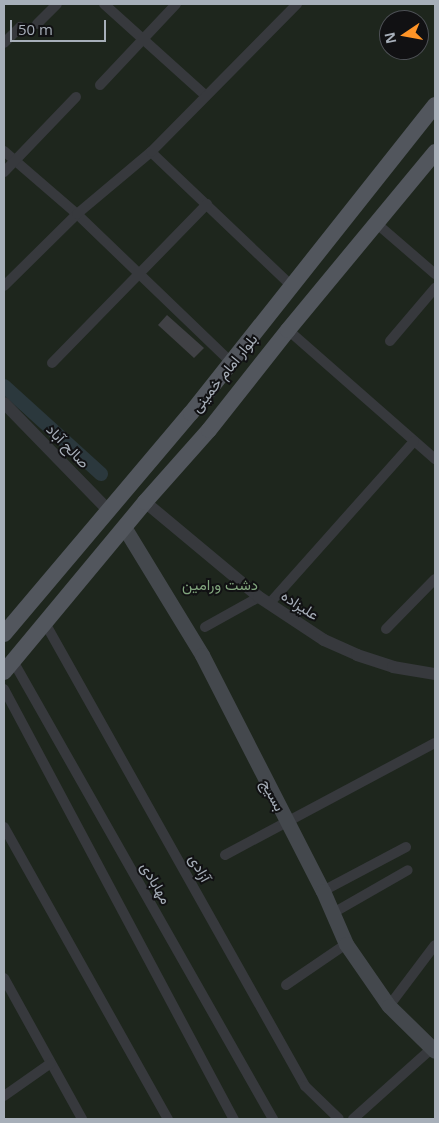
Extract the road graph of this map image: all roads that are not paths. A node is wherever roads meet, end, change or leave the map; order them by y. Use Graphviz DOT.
graph roads {
  1 [pos="57,4"];
  2 [pos="104,4"];
  3 [pos="176,4"];
  4 [pos="297,4"];
  5 [pos="37,24"];
  6 [pos="20,27"];
  7 [pos="142,38"];
  8 [pos="4,43"];
  9 [pos="100,85"];
  10 [pos="206,96"];
  11 [pos="76,97"];
  12 [pos="435,105"];
  13 [pos="4,151"];
  14 [pos="151,152"];
  15 [pos="435,152"];
  16 [pos="15,161"];
  17 [pos="4,172"];
  18 [pos="207,204"];
  19 [pos="77,214"];
  20 [pos="376,223"];
  21 [pos="139,273"];
  22 [pos="435,274"];
  23 [pos="4,286"];
  24 [pos="293,287"];
  25 [pos="435,288"];
  26 [pos="288,330"];
  27 [pos="390,340"];
  28 [pos="231,362"];
  29 [pos="52,364"];
  30 [pos="4,403"];
  31 [pos="414,441"];
  32 [pos="435,459"];
  33 [pos="145,502"];
  34 [pos="109,511"];
  35 [pos="124,528"];
  36 [pos="435,579"];
  37 [pos="264,600"];
  38 [pos="45,623"];
  39 [pos="205,627"];
  40 [pos="386,629"];
  41 [pos="4,634"];
  42 [pos="8,667"];
  43 [pos="435,674"];
  44 [pos="4,689"];
  45 [pos="435,743"];
  46 [pos="288,822"];
  47 [pos="4,827"];
  48 [pos="406,847"];
  49 [pos="225,855"];
  50 [pos="408,870"];
  51 [pos="323,890"];
  52 [pos="333,913"];
  53 [pos="346,944"];
  54 [pos="435,945"];
  55 [pos="4,978"];
  56 [pos="286,985"];
  57 [pos="389,1006"];
  58 [pos="434,1050"];
  59 [pos="51,1063"];
  60 [pos="4,1096"];
  61 [pos="82,1119"];
  62 [pos="168,1119"];
  63 [pos="234,1119"];
  64 [pos="273,1119"];
  65 [pos="339,1119"];
  66 [pos="353,1119"];
  1 -- 5 [label="street"];
  2 -- 7 [label="street"];
  3 -- 7 [label="street"];
  4 -- 10 [label="street"];
  6 -- 8 [label="street"];
  7 -- 9 [label="street"];
  7 -- 10 [label="street"];
  10 -- 14 [label="street"];
  11 -- 16 [label="street"];
  12 -- 24 [label="main road, بلوار امام خمینی"];
  13 -- 16 [label="street"];
  14 -- 18 [label="street"];
  14 -- 19 [label="street"];
  15 -- 20 [label="main road, بلوار امام خمینی"];
  16 -- 17 [label="street"];
  16 -- 19 [label="street"];
  18 -- 21 [label="street"];
  18 -- 24 [label="street"];
  19 -- 21 [label="street"];
  19 -- 23 [label="street"];
  20 -- 22 [label="street"];
  20 -- 26 [label="main road, بلوار امام خمینی"];
  21 -- 28 [label="street"];
  21 -- 29 [label="street"];
  24 -- 28 [label="main road, بلوار امام خمینی"];
  25 -- 27 [label="street"];
  26 -- 31 [label="street"];
  26 -- 33 [label="main road, بلوار امام خمینی"];
  28 -- 34 [label="main road, بلوار امام خمینی"];
  30 -- 34 [label="street, صالح آباد"];
  31 -- 32 [label="street"];
  31 -- 37 [label="street"];
  33 -- 35 [label="main road, بلوار امام خمینی"];
  33 -- 37 [label="street, علیزاده"];
  34 -- 41 [label="main road, بلوار امام خمینی"];
  35 -- 38 [label="main road, بلوار امام خمینی"];
  35 -- 46 [label="main road, بسیج"];
  36 -- 40 [label="street"];
  37 -- 39 [label="street"];
  37 -- 43 [label="street, علیزاده"];
  38 -- 42 [label="main road, بلوار امام خمینی"];
  38 -- 65 [label="street, آزادی"];
  42 -- 64 [label="street, مهابادی"];
  44 -- 63 [label="street"];
  45 -- 46 [label="street"];
  46 -- 49 [label="street"];
  46 -- 51 [label="main road, بسیج"];
  47 -- 62 [label="street"];
  48 -- 51 [label="street"];
  50 -- 52 [label="street"];
  51 -- 52 [label="main road, بسیج"];
  52 -- 53 [label="main road, بسیج"];
  53 -- 56 [label="street"];
  53 -- 57 [label="main road, بسیج"];
  54 -- 57 [label="street"];
  55 -- 59 [label="street"];
  57 -- 58 [label="main road, بسیج"];
  58 -- 66 [label="street"];
  59 -- 60 [label="street"];
  59 -- 61 [label="street"];
}
